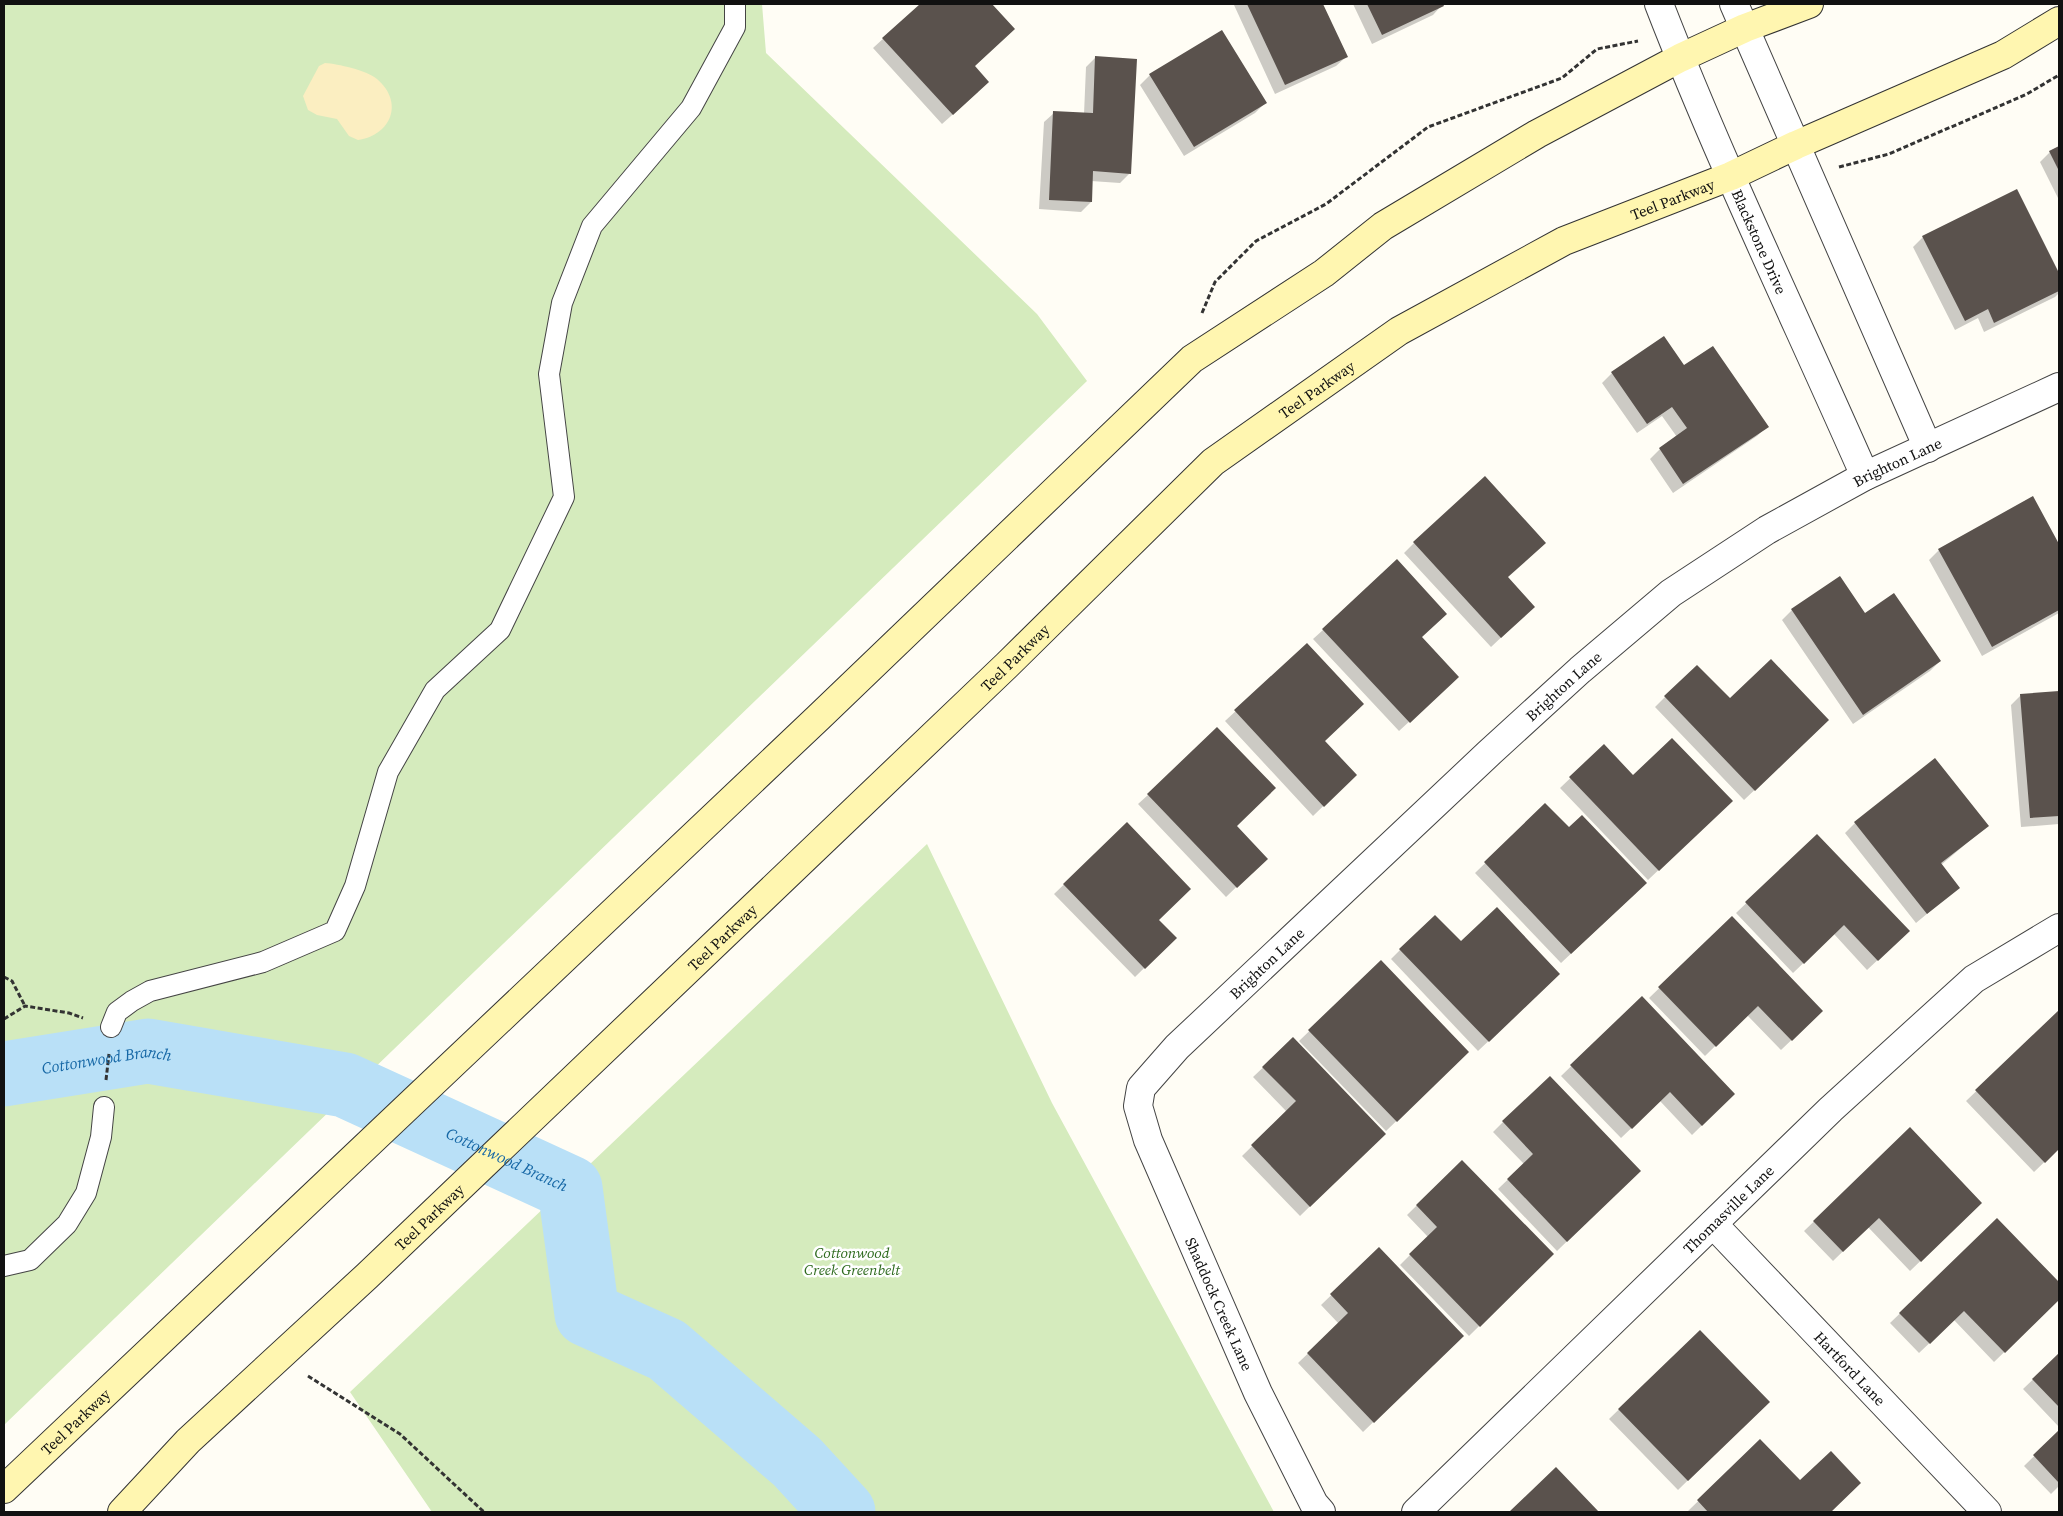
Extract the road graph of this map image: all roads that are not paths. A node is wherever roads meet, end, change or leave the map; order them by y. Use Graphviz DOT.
graph roads {
  1 [pos="735,4"];
  2 [pos="1659,4"];
  3 [pos="1809,4"];
  4 [pos="1739,16"];
  5 [pos="2059,21"];
  6 [pos="1680,58"];
  7 [pos="1796,146"];
  8 [pos="1731,176"];
  9 [pos="2059,387"];
  10 [pos="1928,448"];
  11 [pos="1865,476"];
  12 [pos="2059,928"];
  13 [pos="111,1027"];
  14 [pos="1141,1088"];
  15 [pos="104,1107"];
  16 [pos="1713,1224"];
  17 [pos="4,1266"];
  18 [pos="4,1489"];
  19 [pos="122,1512"];
  20 [pos="1321,1512"];
  21 [pos="1416,1512"];
  22 [pos="1987,1512"];
  1 -- 13 [label="lane"];
  2 -- 6 [label="street, Blackstone Drive"];
  3 -- 4 [label="main road, Teel Parkway"];
  4 -- 6 [label="main road, Teel Parkway"];
  4 -- 7 [label="street"];
  5 -- 7 [label="main road, Teel Parkway"];
  6 -- 8 [label="street, Blackstone Drive"];
  6 -- 18 [label="main road, Teel Parkway"];
  7 -- 8 [label="main road, Teel Parkway"];
  7 -- 10 [label="street"];
  8 -- 11 [label="street, Blackstone Drive"];
  8 -- 19 [label="main road, Teel Parkway"];
  9 -- 10 [label="street, Brighton Lane"];
  10 -- 11 [label="street, Brighton Lane"];
  11 -- 14 [label="street, Brighton Lane"];
  12 -- 16 [label="street, Thomasville Lane"];
  14 -- 20 [label="street, Shaddock Creek Lane"];
  15 -- 17 [label="lane"];
  16 -- 21 [label="street, Thomasville Lane"];
  16 -- 22 [label="street, Hartford Lane"];
}
